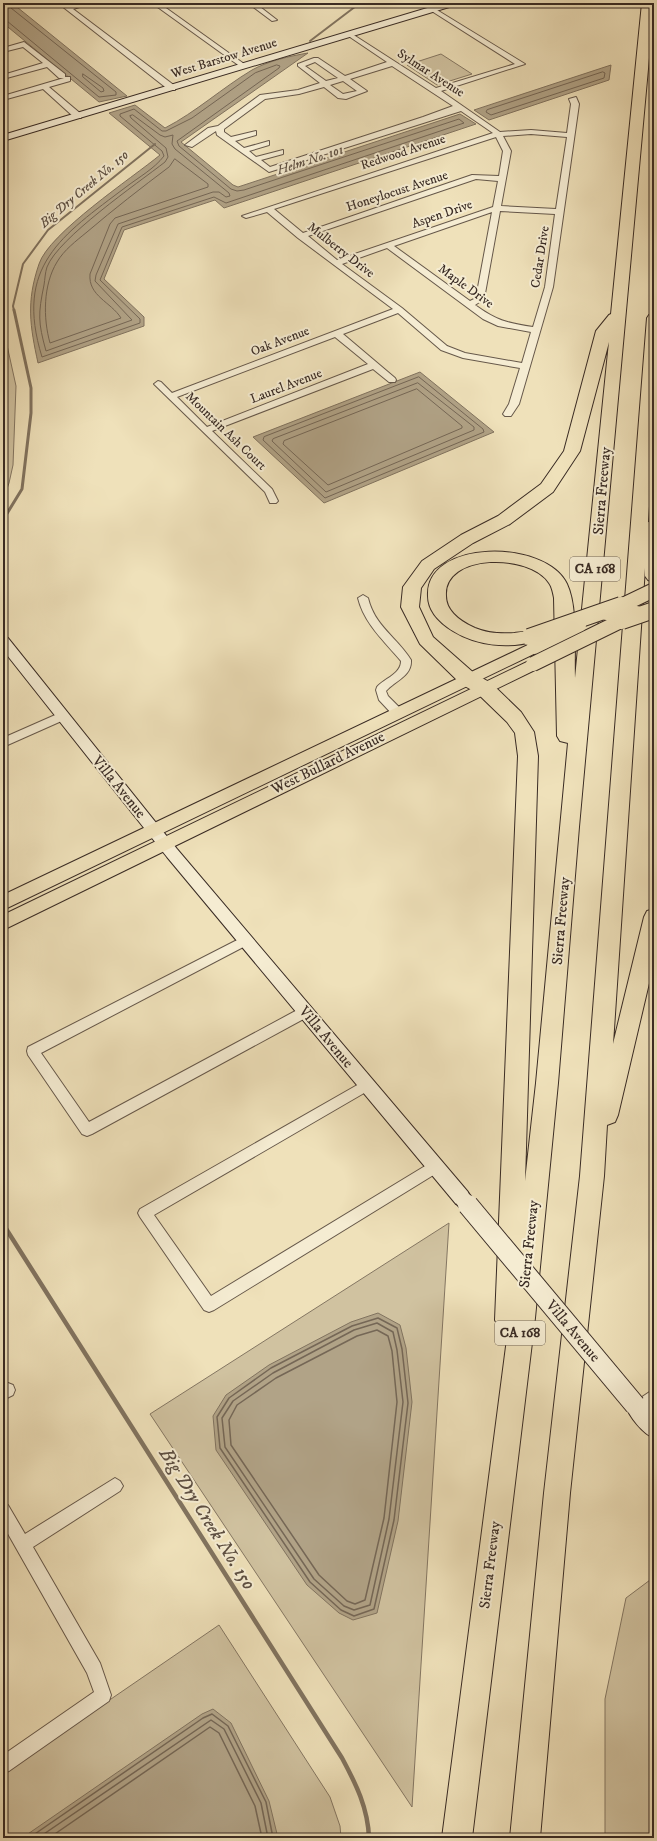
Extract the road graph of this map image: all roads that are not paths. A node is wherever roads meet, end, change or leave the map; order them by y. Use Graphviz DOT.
graph roads {
  1 [pos="61,3"];
  2 [pos="90,3"];
  3 [pos="155,3"];
  4 [pos="251,3"];
  5 [pos="453,3"];
  6 [pos="648,3"];
  7 [pos="70,8"];
  8 [pos="432,9"];
  9 [pos="274,20"];
  10 [pos="349,34"];
  11 [pos="3,50"];
  12 [pos="392,62"];
  13 [pos="48,64"];
  14 [pos="243,66"];
  15 [pos="3,77"];
  16 [pos="342,77"];
  17 [pos="324,83"];
  18 [pos="44,86"];
  19 [pos="172,88"];
  20 [pos="434,91"];
  21 [pos="3,98"];
  22 [pos="573,99"];
  23 [pos="461,107"];
  24 [pos="78,116"];
  25 [pos="220,128"];
  26 [pos="253,133"];
  27 [pos="498,134"];
  28 [pos="570,135"];
  29 [pos="3,138"];
  30 [pos="230,140"];
  31 [pos="266,143"];
  32 [pos="189,145"];
  33 [pos="244,150"];
  34 [pos="280,152"];
  35 [pos="256,159"];
  36 [pos="502,179"];
  37 [pos="497,208"];
  38 [pos="268,209"];
  39 [pos="560,212"];
  40 [pos="246,216"];
  41 [pos="301,236"];
  42 [pos="388,245"];
  43 [pos="336,263"];
  44 [pos="470,305"];
  45 [pos="399,310"];
  46 [pos="619,311"];
  47 [pos="654,318"];
  48 [pos="537,330"];
  49 [pos="337,334"];
  50 [pos="374,365"];
  51 [pos="524,366"];
  52 [pos="392,380"];
  53 [pos="158,384"];
  54 [pos="171,396"];
  55 [pos="508,414"];
  56 [pos="206,430"];
  57 [pos="643,454"];
  58 [pos="272,500"];
  59 [pos="654,576"];
  60 [pos="654,590"];
  61 [pos="363,598"];
  62 [pos="654,605"];
  63 [pos="654,610"];
  64 [pos="622,613"];
  65 [pos="532,642"];
  66 [pos="5,646"];
  67 [pos="476,683"];
  68 [pos="397,712"];
  69 [pos="62,716"];
  70 [pos="3,743"];
  71 [pos="323,766"];
  72 [pos="569,827"];
  73 [pos="159,838"];
  74 [pos="4,900"];
  75 [pos="654,917"];
  76 [pos="3,923"];
  77 [pos="246,940"];
  78 [pos="305,1012"];
  79 [pos="366,1085"];
  80 [pos="435,1167"];
  81 [pos="592,1176"];
  82 [pos="654,1396"];
  83 [pos="637,1407"];
  84 [pos="654,1428"];
  85 [pos="502,1467"];
  86 [pos="115,1486"];
  87 [pos="3,1510"];
  88 [pos="23,1544"];
  89 [pos="3,1765"];
  90 [pos="457,1838"];
  91 [pos="525,1838"];
  1 -- 7 [label="street"];
  2 -- 7 [label="street"];
  3 -- 14 [label="street"];
  4 -- 9 [label="street"];
  5 -- 8 [label="main road, West Barstow Avenue"];
  6 -- 46 [label="highway, Sierra Freeway / CA 168"];
  7 -- 19 [label="street"];
  8 -- 10 [label="main road, West Barstow Avenue"];
  8 -- 20 [label="street"];
  10 -- 12 [label="street, Sylmar Avenue"];
  10 -- 14 [label="main road, West Barstow Avenue"];
  11 -- 13 [label="street"];
  12 -- 16 [label="street"];
  12 -- 20 [label="street, Sylmar Avenue"];
  13 -- 15 [label="street"];
  13 -- 18 [label="street"];
  14 -- 19 [label="main road, West Barstow Avenue"];
  16 -- 17 [label="street"];
  16 -- 17 [label="street"];
  16 -- 17 [label="street"];
  17 -- 25 [label="street"];
  18 -- 21 [label="street"];
  18 -- 24 [label="street"];
  19 -- 24 [label="main road, West Barstow Avenue"];
  20 -- 23 [label="street, Sylmar Avenue"];
  22 -- 28 [label="street, Cedar Drive"];
  23 -- 27 [label="street, Sylmar Avenue"];
  23 -- 35 [label="street"];
  24 -- 29 [label="main road, West Barstow Avenue"];
  25 -- 30 [label="street"];
  25 -- 32 [label="street"];
  26 -- 30 [label="street"];
  27 -- 28 [label="street, Redwood Avenue"];
  27 -- 36 [label="street"];
  27 -- 38 [label="street, Redwood Avenue"];
  28 -- 39 [label="street, Cedar Drive"];
  30 -- 33 [label="street"];
  31 -- 33 [label="street"];
  33 -- 35 [label="street"];
  34 -- 35 [label="street"];
  36 -- 37 [label="street"];
  36 -- 41 [label="street, Honeylocust Avenue"];
  37 -- 39 [label="street, Aspen Drive"];
  37 -- 42 [label="street, Aspen Drive"];
  37 -- 44 [label="street"];
  38 -- 40 [label="street, Redwood Avenue"];
  38 -- 41 [label="street, Mulberry Drive"];
  39 -- 48 [label="street, Cedar Drive"];
  41 -- 43 [label="street, Mulberry Drive"];
  42 -- 43 [label="street, Aspen Drive"];
  42 -- 44 [label="street, Maple Drive"];
  43 -- 45 [label="street, Mulberry Drive"];
  44 -- 48 [label="street, Maple Drive"];
  45 -- 49 [label="street, Oak Avenue"];
  45 -- 51 [label="street, Mulberry Drive"];
  46 -- 67 [label="highway"];
  46 -- 72 [label="highway, Sierra Freeway / CA 168"];
  47 -- 57 [label="highway, CA 168"];
  48 -- 51 [label="street, Cedar Drive"];
  49 -- 50 [label="street"];
  49 -- 54 [label="street, Oak Avenue"];
  50 -- 52 [label="street"];
  50 -- 56 [label="street, Laurel Avenue"];
  51 -- 55 [label="street, Cedar Drive"];
  53 -- 54 [label="street, Mountain Ash Court"];
  54 -- 56 [label="street, Mountain Ash Court"];
  56 -- 58 [label="street, Mountain Ash Court"];
  57 -- 59 [label="highway"];
  57 -- 81 [label="highway, CA 168"];
  60 -- 64 [label="main road, West Bullard Avenue, bridge"];
  61 -- 68 [label="street"];
  62 -- 64 [label="main road, West Bullard Avenue, bridge"];
  63 -- 64 [label="highway, bridge"];
  64 -- 65 [label="highway, bridge"];
  64 -- 67 [label="main road, West Bullard Avenue, bridge"];
  65 -- 67 [label="main road, West Bullard Avenue"];
  65 -- 72 [label="highway"];
  66 -- 69 [label="main road, Villa Avenue"];
  67 -- 68 [label="main road, West Bullard Avenue"];
  67 -- 71 [label="main road, West Bullard Avenue"];
  67 -- 85 [label="highway"];
  68 -- 71 [label="main road"];
  68 -- 73 [label="main road, West Bullard Avenue"];
  69 -- 70 [label="street"];
  69 -- 73 [label="main road, Villa Avenue"];
  71 -- 73 [label="main road, West Bullard Avenue"];
  72 -- 85 [label="highway, Sierra Freeway / CA 168"];
  73 -- 74 [label="main road, West Bullard Avenue"];
  73 -- 76 [label="main road, West Bullard Avenue"];
  73 -- 77 [label="main road, Villa Avenue"];
  75 -- 81 [label="highway"];
  77 -- 78 [label="main road, Villa Avenue"];
  77 -- 78 [label="street"];
  78 -- 79 [label="main road, Villa Avenue"];
  79 -- 80 [label="main road, Villa Avenue"];
  79 -- 80 [label="street"];
  80 -- 83 [label="main road, Villa Avenue, bridge"];
  81 -- 91 [label="highway, CA 168"];
  82 -- 83 [label="street"];
  83 -- 84 [label="main road, Villa Avenue"];
  85 -- 90 [label="highway, Sierra Freeway / CA 168"];
  86 -- 88 [label="street"];
  87 -- 88 [label="street"];
  88 -- 89 [label="street"];
}
